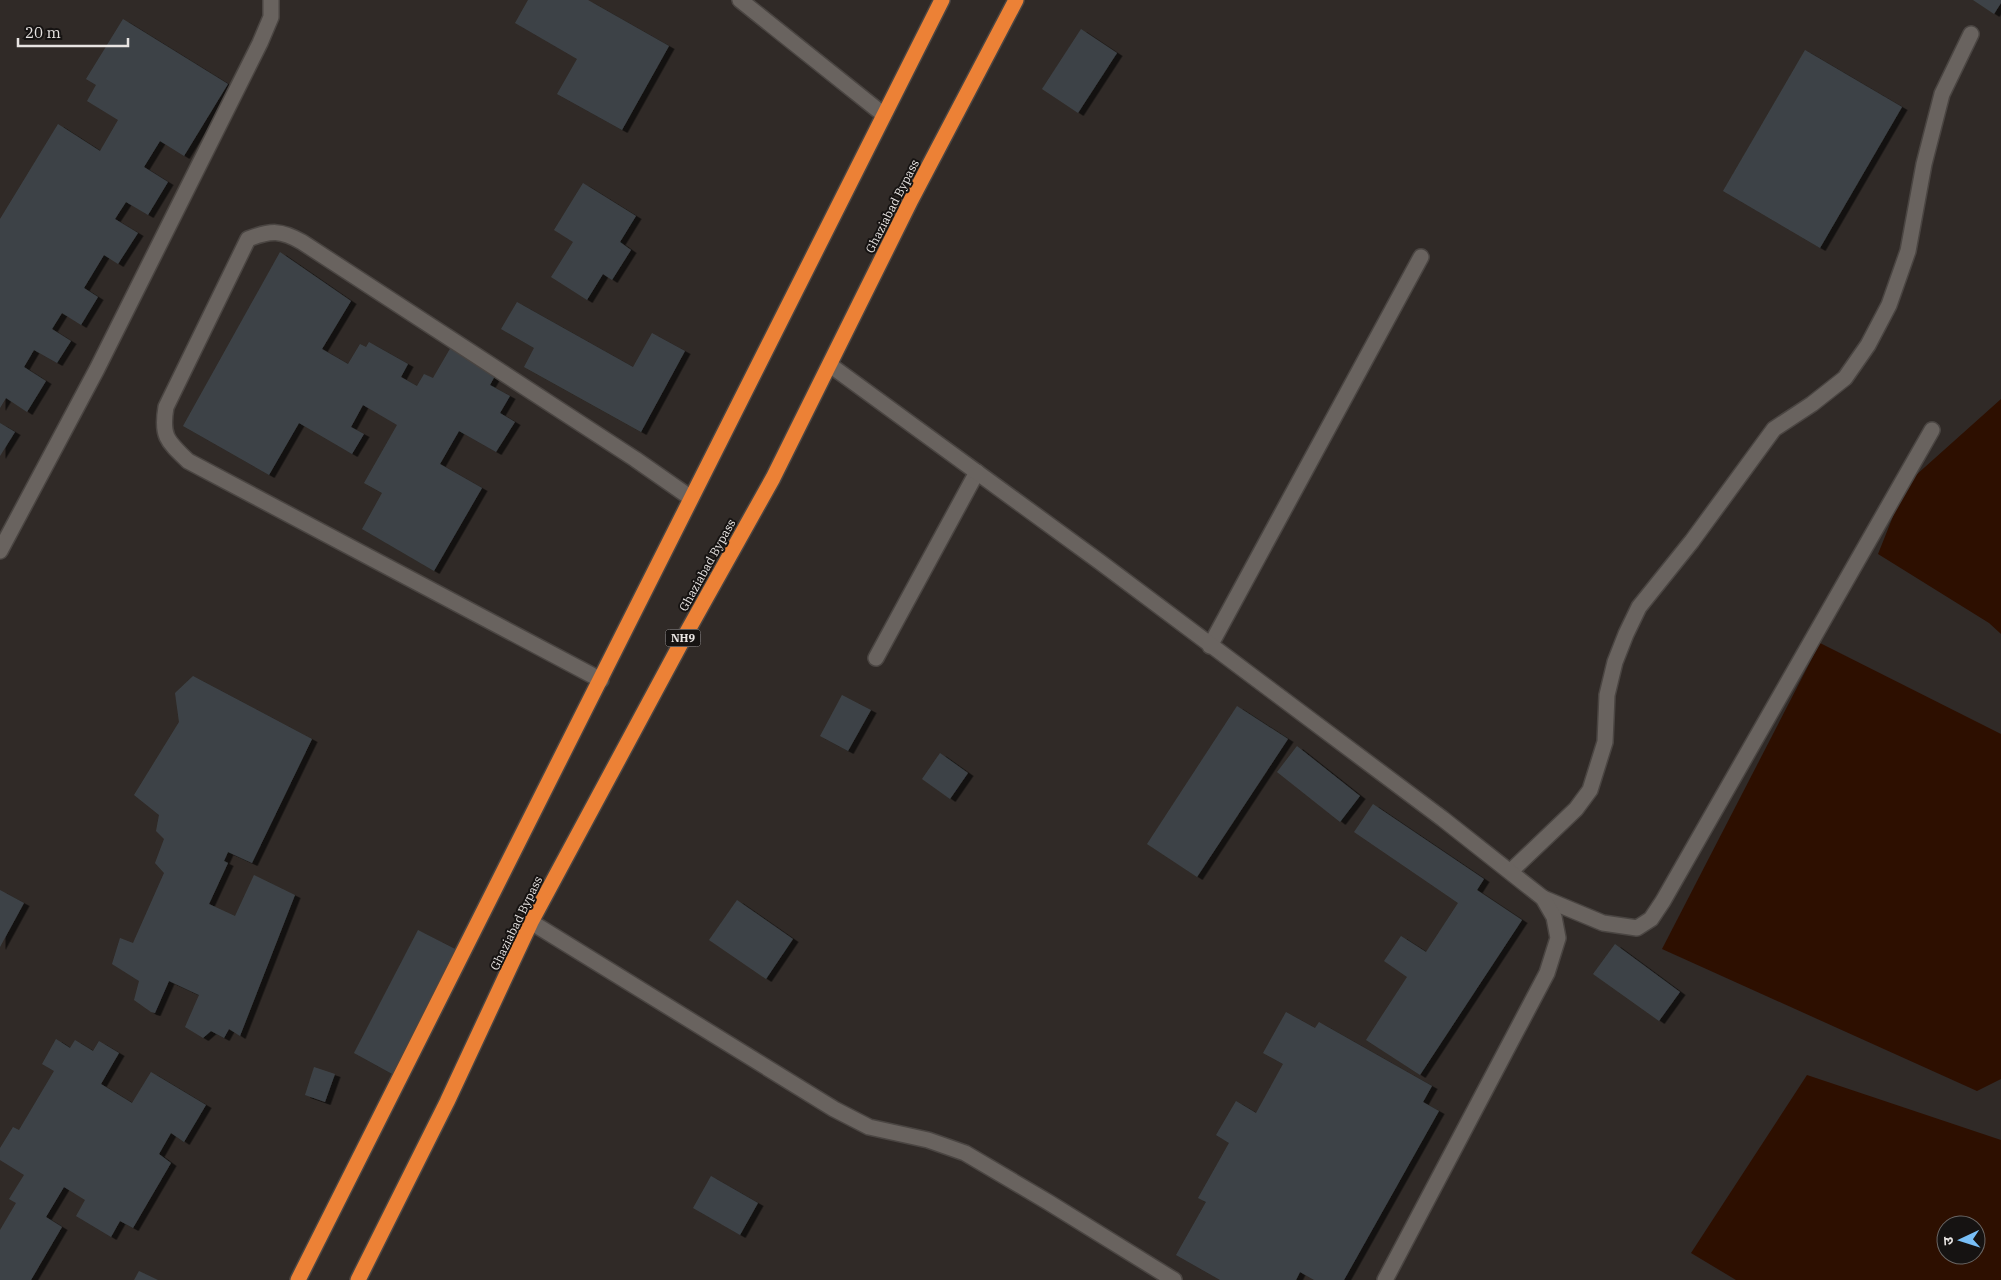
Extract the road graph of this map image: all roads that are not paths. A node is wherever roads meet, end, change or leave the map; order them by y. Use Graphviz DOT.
graph roads {
  1 [pos="271,0"];
  2 [pos="740,0"];
  3 [pos="942,0"];
  4 [pos="1016,0"];
  5 [pos="1971,34"];
  6 [pos="884,115"];
  7 [pos="1421,258"];
  8 [pos="830,365"];
  9 [pos="1932,430"];
  10 [pos="976,472"];
  11 [pos="691,498"];
  12 [pos="0,551"];
  13 [pos="1210,646"];
  14 [pos="876,658"];
  15 [pos="601,680"];
  16 [pos="1511,871"];
  17 [pos="1543,898"];
  18 [pos="531,922"];
  19 [pos="298,1280"];
  20 [pos="358,1280"];
  21 [pos="1174,1280"];
  22 [pos="1385,1280"];
  1 -- 12 [label="street"];
  2 -- 6 [label="street"];
  3 -- 6 [label="highway"];
  4 -- 8 [label="highway, Ghaziabad Bypass / NH9"];
  5 -- 16 [label="street"];
  6 -- 11 [label="highway"];
  7 -- 13 [label="street"];
  8 -- 10 [label="street"];
  8 -- 18 [label="highway, Ghaziabad Bypass / NH9"];
  9 -- 17 [label="street"];
  10 -- 13 [label="street"];
  10 -- 14 [label="street"];
  11 -- 15 [label="highway"];
  11 -- 15 [label="street"];
  13 -- 16 [label="street"];
  15 -- 19 [label="highway"];
  16 -- 17 [label="street"];
  17 -- 22 [label="street"];
  18 -- 20 [label="highway, Ghaziabad Bypass / NH9"];
  18 -- 21 [label="street"];
}
